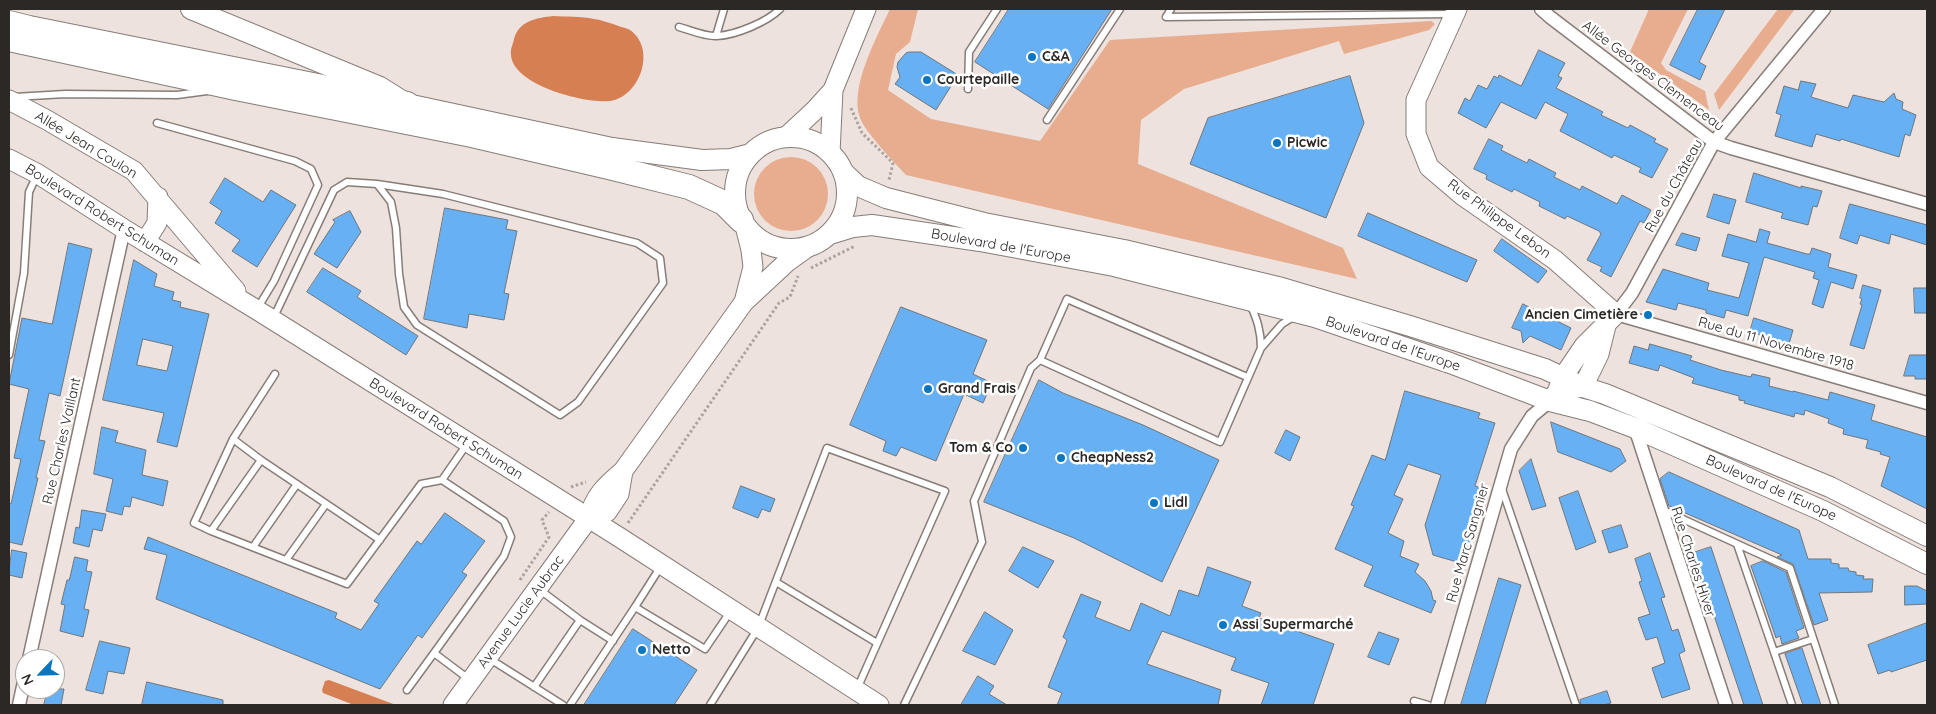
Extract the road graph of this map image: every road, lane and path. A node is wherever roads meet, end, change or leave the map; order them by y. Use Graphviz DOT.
graph roads {
  1 [pos="191,9"];
  2 [pos="724,9"];
  3 [pos="780,9"];
  4 [pos="866,9"];
  5 [pos="998,9"];
  6 [pos="1120,9"];
  7 [pos="1171,9"];
  8 [pos="1541,9"];
  9 [pos="1824,9"];
  10 [pos="1456,11"];
  11 [pos="9,23"];
  12 [pos="679,27"];
  13 [pos="716,36"];
  14 [pos="9,39"];
  15 [pos="236,88"];
  16 [pos="968,89"];
  17 [pos="833,90"];
  18 [pos="9,99"];
  19 [pos="852,99"];
  20 [pos="407,104"];
  21 [pos="1047,120"];
  22 [pos="157,123"];
  23 [pos="786,137"];
  24 [pos="1714,142"];
  25 [pos="830,153"];
  26 [pos="750,154"];
  27 [pos="9,159"];
  28 [pos="843,172"];
  29 [pos="38,174"];
  30 [pos="377,184"];
  31 [pos="158,197"];
  32 [pos="886,198"];
  33 [pos="1927,204"];
  34 [pos="742,223"];
  35 [pos="124,229"];
  36 [pos="830,234"];
  37 [pos="144,242"];
  38 [pos="860,244"];
  39 [pos="808,247"];
  40 [pos="808,269"];
  41 [pos="799,274"];
  42 [pos="1247,299"];
  43 [pos="744,302"];
  44 [pos="252,307"];
  45 [pos="1300,313"];
  46 [pos="273,320"];
  47 [pos="1611,320"];
  48 [pos="1261,348"];
  49 [pos="9,355"];
  50 [pos="1040,360"];
  51 [pos="275,374"];
  52 [pos="1247,377"];
  53 [pos="1583,387"];
  54 [pos="1558,393"];
  55 [pos="1927,403"];
  56 [pos="1635,428"];
  57 [pos="232,440"];
  58 [pos="468,443"];
  59 [pos="261,460"];
  60 [pos="442,480"];
  61 [pos="590,482"];
  62 [pos="297,484"];
  63 [pos="1500,485"];
  64 [pos="558,500"];
  65 [pos="326,504"];
  66 [pos="638,507"];
  67 [pos="1660,509"];
  68 [pos="588,520"];
  69 [pos="211,531"];
  70 [pos="1927,536"];
  71 [pos="380,540"];
  72 [pos="1737,544"];
  73 [pos="253,547"];
  74 [pos="286,560"];
  75 [pos="1927,564"];
  76 [pos="661,566"];
  77 [pos="776,582"];
  78 [pos="517,584"];
  79 [pos="538,588"];
  80 [pos="636,607"];
  81 [pos="731,610"];
  82 [pos="580,620"];
  83 [pos="758,628"];
  84 [pos="1813,639"];
  85 [pos="613,641"];
  86 [pos="877,643"];
  87 [pos="31,649"];
  88 [pos="1774,652"];
  89 [pos="434,653"];
  90 [pos="488,657"];
  91 [pos="471,681"];
  92 [pos="534,688"];
  93 [pos="407,690"];
  94 [pos="856,690"];
  95 [pos="1414,701"];
  96 [pos="453,705"];
  97 [pos="563,705"];
  98 [pos="570,705"];
  99 [pos="710,705"];
  100 [pos="879,705"];
  101 [pos="904,705"];
  102 [pos="1428,705"];
  103 [pos="1437,705"];
  104 [pos="1576,705"];
  105 [pos="1726,705"];
  106 [pos="1792,705"];
  107 [pos="1835,705"];
  1 -- 20 [label="main road"];
  2 -- 13 [label="lane"];
  3 -- 13 [label="lane"];
  4 -- 17 [label="street"];
  5 -- 16 [label="lane"];
  6 -- 21 [label="lane"];
  7 -- 10 [label="lane"];
  8 -- 24 [label="street, Allée Georges Clemenceau"];
  9 -- 24 [label="street, Rue du Château"];
  10 -- 47 [label="street, Rue Philippe Lebon"];
  11 -- 20 [label="highway"];
  12 -- 13 [label="lane"];
  14 -- 15 [label="highway"];
  15 -- 18 [label="lane"];
  15 -- 34 [label="highway"];
  17 -- 23 [label="street"];
  17 -- 25 [label="street"];
  18 -- 31 [label="street, Allée Jean Coulon"];
  19 -- 32 [label="path"];
  20 -- 26 [label="main road"];
  22 -- 44 [label="lane"];
  23 -- 25 [label="main road"];
  23 -- 26 [label="main road"];
  24 -- 33 [label="street, Allée Georges Clemenceau"];
  24 -- 47 [label="street, Rue du Château"];
  25 -- 28 [label="main road"];
  26 -- 34 [label="main road"];
  27 -- 29 [label="street, Boulevard Robert Schuman"];
  28 -- 32 [label="main road, Boulevard de l'Europe"];
  28 -- 36 [label="main road"];
  29 -- 35 [label="street, Boulevard Robert Schuman"];
  29 -- 49 [label="lane"];
  30 -- 30 [label="lane"];
  30 -- 46 [label="lane"];
  31 -- 37 [label="street"];
  31 -- 44 [label="street, Allée Jean Coulon"];
  32 -- 54 [label="main road, Boulevard de l'Europe"];
  34 -- 39 [label="main road"];
  34 -- 43 [label="street, Avenue Lucie Aubrac"];
  35 -- 37 [label="street, Boulevard Robert Schuman"];
  35 -- 87 [label="street, Rue Charles Vaillant"];
  36 -- 39 [label="main road"];
  36 -- 42 [label="main road, Boulevard de l'Europe"];
  37 -- 44 [label="street, Boulevard Robert Schuman"];
  38 -- 40 [label="path"];
  39 -- 43 [label="street, Avenue Lucie Aubrac"];
  41 -- 66 [label="path"];
  42 -- 45 [label="main road, Boulevard de l'Europe"];
  42 -- 48 [label="lane"];
  43 -- 68 [label="street, Avenue Lucie Aubrac"];
  44 -- 46 [label="street, Boulevard Robert Schuman"];
  45 -- 48 [label="lane"];
  45 -- 54 [label="main road, Boulevard de l'Europe"];
  46 -- 58 [label="street, Boulevard Robert Schuman"];
  47 -- 53 [label="street"];
  47 -- 54 [label="street"];
  47 -- 55 [label="street, Rue du 11 Novembre 1918"];
  48 -- 52 [label="lane"];
  50 -- 52 [label="lane"];
  50 -- 52 [label="lane"];
  50 -- 101 [label="lane"];
  51 -- 57 [label="lane"];
  53 -- 54 [label="main road, Boulevard de l'Europe"];
  53 -- 70 [label="main road, Boulevard de l'Europe"];
  54 -- 56 [label="main road, Boulevard de l'Europe"];
  54 -- 63 [label="street, Rue Marc Sangnier"];
  56 -- 67 [label="street, Rue Charles Hiver"];
  56 -- 75 [label="main road, Boulevard de l'Europe"];
  57 -- 59 [label="lane"];
  57 -- 69 [label="lane"];
  58 -- 60 [label="lane"];
  58 -- 64 [label="street, Boulevard Robert Schuman"];
  59 -- 62 [label="lane"];
  59 -- 69 [label="lane"];
  60 -- 71 [label="lane"];
  60 -- 89 [label="lane"];
  61 -- 64 [label="path"];
  62 -- 65 [label="lane"];
  62 -- 73 [label="lane"];
  63 -- 103 [label="street, Rue Marc Sangnier"];
  63 -- 104 [label="lane"];
  64 -- 68 [label="street, Boulevard Robert Schuman"];
  64 -- 78 [label="path"];
  65 -- 71 [label="lane"];
  65 -- 74 [label="lane"];
  67 -- 72 [label="lane"];
  67 -- 105 [label="street, Rue Charles Hiver"];
  68 -- 76 [label="street, Boulevard Robert Schuman"];
  68 -- 79 [label="street, Avenue Lucie Aubrac"];
  69 -- 73 [label="lane"];
  71 -- 74 [label="lane"];
  72 -- 84 [label="lane"];
  72 -- 88 [label="lane"];
  73 -- 74 [label="lane"];
  76 -- 80 [label="lane"];
  76 -- 81 [label="street, Boulevard Robert Schuman"];
  77 -- 83 [label="lane"];
  77 -- 86 [label="lane"];
  77 -- 86 [label="lane"];
  79 -- 82 [label="lane"];
  79 -- 90 [label="street, Avenue Lucie Aubrac"];
  80 -- 81 [label="lane"];
  80 -- 85 [label="lane"];
  81 -- 83 [label="street, Boulevard Robert Schuman"];
  82 -- 85 [label="lane"];
  82 -- 92 [label="lane"];
  83 -- 94 [label="street, Boulevard Robert Schuman"];
  83 -- 99 [label="lane"];
  84 -- 88 [label="lane"];
  84 -- 107 [label="lane"];
  85 -- 98 [label="lane"];
  86 -- 94 [label="lane"];
  88 -- 106 [label="lane"];
  89 -- 91 [label="lane"];
  89 -- 93 [label="lane"];
  90 -- 91 [label="street, Avenue Lucie Aubrac"];
  90 -- 92 [label="lane"];
  91 -- 96 [label="street, Avenue Lucie Aubrac"];
  92 -- 97 [label="lane"];
  94 -- 100 [label="street, Boulevard Robert Schuman"];
  95 -- 102 [label="lane"];
}
